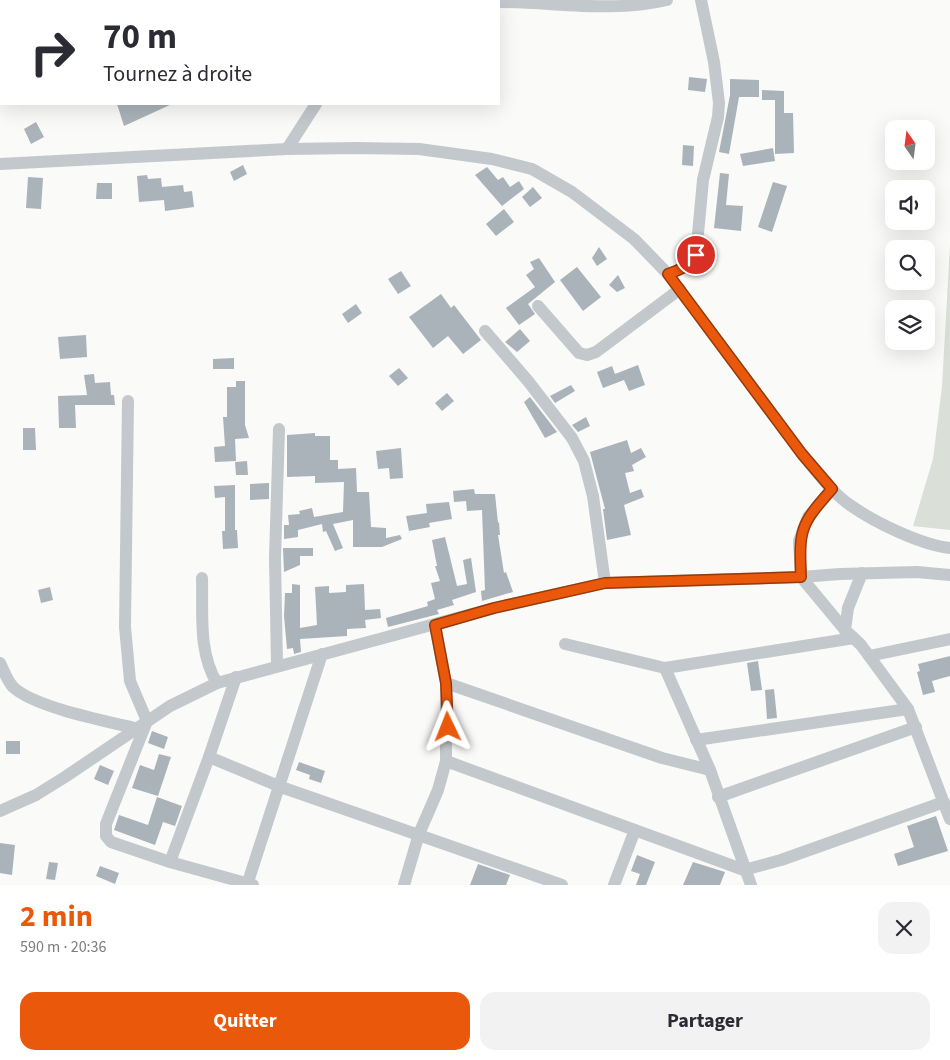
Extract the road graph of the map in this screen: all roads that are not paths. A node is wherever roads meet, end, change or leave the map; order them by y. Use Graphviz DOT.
graph roads {
  1 [pos="667,0"];
  2 [pos="701,0"];
  3 [pos="500,2"];
  4 [pos="315,105"];
  5 [pos="287,149"];
  6 [pos="0,164"];
  7 [pos="668,274"];
  8 [pos="680,289"];
  9 [pos="538,306"];
  10 [pos="484,331"];
  11 [pos="128,401"];
  12 [pos="279,429"];
  13 [pos="832,489"];
  14 [pos="950,548"];
  15 [pos="862,573"];
  16 [pos="950,574"];
  17 [pos="801,577"];
  18 [pos="202,578"];
  19 [pos="605,583"];
  20 [pos="435,625"];
  21 [pos="850,634"];
  22 [pos="950,639"];
  23 [pos="564,644"];
  24 [pos="322,654"];
  25 [pos="869,656"];
  26 [pos="0,663"];
  27 [pos="277,665"];
  28 [pos="666,668"];
  29 [pos="236,677"];
  30 [pos="217,683"];
  31 [pos="446,683"];
  32 [pos="908,709"];
  33 [pos="147,721"];
  34 [pos="135,728"];
  35 [pos="916,728"];
  36 [pos="696,740"];
  37 [pos="209,757"];
  38 [pos="446,761"];
  39 [pos="710,770"];
  40 [pos="281,786"];
  41 [pos="718,797"];
  42 [pos="944,802"];
  43 [pos="0,811"];
  44 [pos="950,819"];
  45 [pos="634,830"];
  46 [pos="419,834"];
  47 [pos="170,862"];
  48 [pos="747,877"];
  49 [pos="250,884"];
  50 [pos="404,885"];
  51 [pos="562,885"];
  52 [pos="614,885"];
  53 [pos="737,885"];
  1 -- 3 [label="street"];
  2 -- 7 [label="street"];
  4 -- 5 [label="street"];
  5 -- 6 [label="street"];
  5 -- 7 [label="street"];
  7 -- 8 [label="street"];
  8 -- 9 [label="street"];
  8 -- 13 [label="street"];
  10 -- 19 [label="street"];
  11 -- 33 [label="street"];
  12 -- 27 [label="street"];
  13 -- 14 [label="street"];
  13 -- 17 [label="street"];
  15 -- 16 [label="street"];
  15 -- 17 [label="street"];
  15 -- 21 [label="street"];
  17 -- 19 [label="street"];
  17 -- 21 [label="street"];
  18 -- 30 [label="street"];
  19 -- 20 [label="street"];
  20 -- 24 [label="street"];
  20 -- 31 [label="street"];
  21 -- 25 [label="street"];
  21 -- 28 [label="street"];
  22 -- 25 [label="street"];
  23 -- 28 [label="street"];
  24 -- 27 [label="street"];
  24 -- 40 [label="street"];
  25 -- 32 [label="street"];
  26 -- 34 [label="street"];
  27 -- 29 [label="street"];
  28 -- 36 [label="street"];
  29 -- 30 [label="street"];
  29 -- 37 [label="street"];
  30 -- 33 [label="street"];
  31 -- 38 [label="street"];
  31 -- 39 [label="street"];
  32 -- 35 [label="street"];
  32 -- 36 [label="street"];
  33 -- 34 [label="street"];
  33 -- 47 [label="street"];
  34 -- 43 [label="street"];
  35 -- 41 [label="street"];
  35 -- 42 [label="street"];
  36 -- 39 [label="street"];
  37 -- 40 [label="street"];
  37 -- 47 [label="street"];
  38 -- 45 [label="street"];
  38 -- 46 [label="street"];
  39 -- 41 [label="street"];
  40 -- 46 [label="street"];
  40 -- 49 [label="street"];
  41 -- 48 [label="street"];
  42 -- 44 [label="street"];
  42 -- 48 [label="street"];
  45 -- 48 [label="street"];
  45 -- 52 [label="street"];
  46 -- 50 [label="street"];
  46 -- 51 [label="street"];
  47 -- 49 [label="street"];
  48 -- 53 [label="street"];
}
